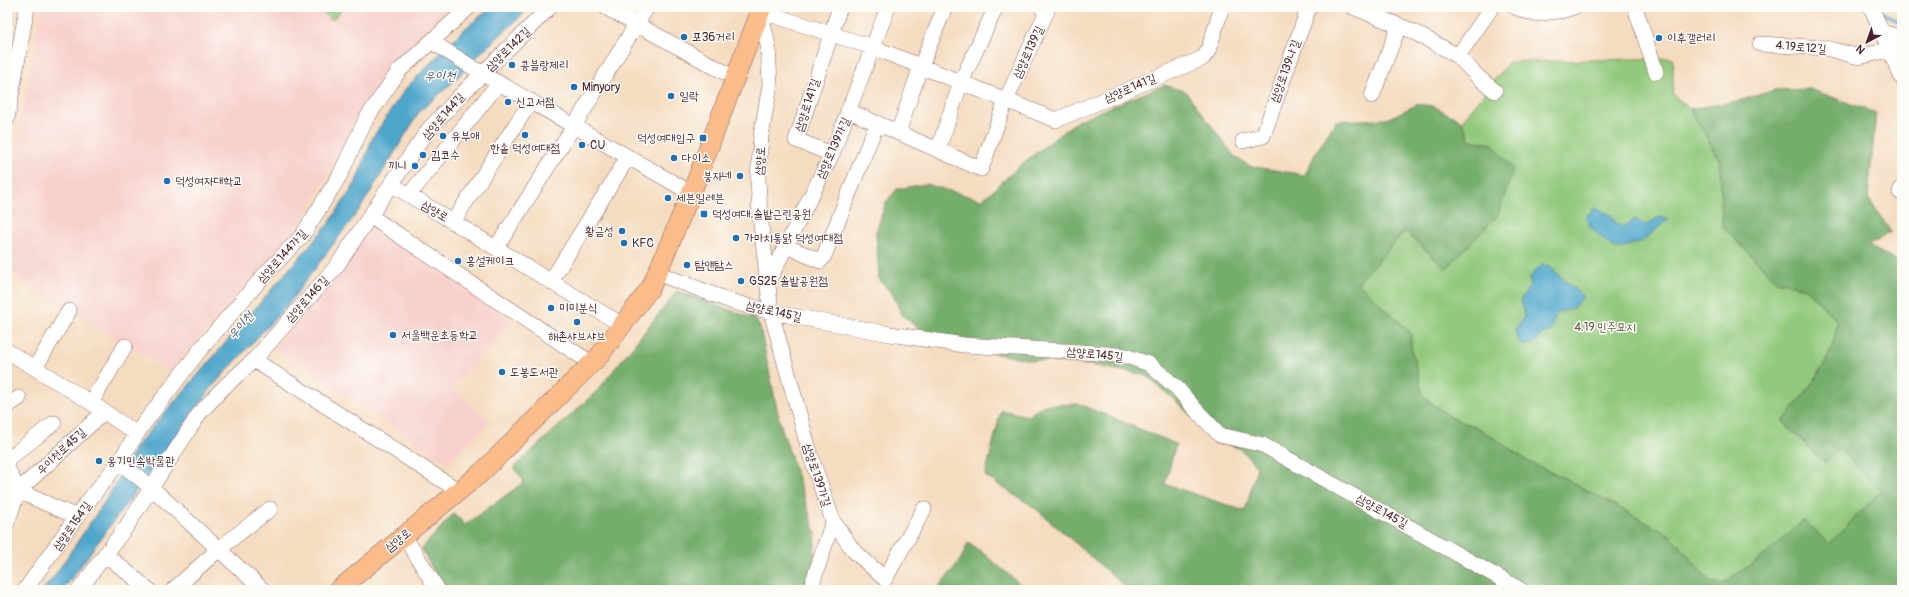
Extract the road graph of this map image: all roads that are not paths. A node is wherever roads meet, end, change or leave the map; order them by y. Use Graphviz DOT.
graph roads {
  1 [pos="27,7"];
  2 [pos="469,7"];
  3 [pos="550,7"];
  4 [pos="605,7"];
  5 [pos="647,7"];
  6 [pos="840,7"];
  7 [pos="888,7"];
  8 [pos="944,7"];
  9 [pos="996,7"];
  10 [pos="1041,7"];
  11 [pos="1222,7"];
  12 [pos="1309,7"];
  13 [pos="1353,7"];
  14 [pos="1492,7"];
  15 [pos="1515,7"];
  16 [pos="1574,7"];
  17 [pos="1635,7"];
  18 [pos="1871,7"];
  19 [pos="758,8"];
  20 [pos="636,25"];
  21 [pos="1399,26"];
  22 [pos="1881,32"];
  23 [pos="830,34"];
  24 [pos="432,42"];
  25 [pos="1902,42"];
  26 [pos="1760,44"];
  27 [pos="872,47"];
  28 [pos="1888,50"];
  29 [pos="1458,56"];
  30 [pos="920,66"];
  31 [pos="1656,72"];
  32 [pos="483,74"];
  33 [pos="735,78"];
  34 [pos="1902,78"];
  35 [pos="961,82"];
  36 [pos="499,83"];
  37 [pos="1495,91"];
  38 [pos="1372,96"];
  39 [pos="1006,100"];
  40 [pos="531,101"];
  41 [pos="849,111"];
  42 [pos="7,119"];
  43 [pos="877,123"];
  44 [pos="574,126"];
  45 [pos="898,133"];
  46 [pos="1243,141"];
  47 [pos="938,150"];
  48 [pos="832,154"];
  49 [pos="628,157"];
  50 [pos="391,184"];
  51 [pos="691,193"];
  52 [pos="409,195"];
  53 [pos="370,216"];
  54 [pos="453,222"];
  55 [pos="786,246"];
  56 [pos="496,248"];
  57 [pos="656,273"];
  58 [pos="550,281"];
  59 [pos="768,284"];
  60 [pos="69,311"];
  61 [pos="771,312"];
  62 [pos="622,325"];
  63 [pos="125,346"];
  64 [pos="7,351"];
  65 [pos="254,360"];
  66 [pos="591,363"];
  67 [pos="35,368"];
  68 [pos="91,403"];
  69 [pos="104,412"];
  70 [pos="54,423"];
  71 [pos="137,434"];
  72 [pos="7,460"];
  73 [pos="119,462"];
  74 [pos="7,467"];
  75 [pos="152,488"];
  76 [pos="18,491"];
  77 [pos="459,491"];
  78 [pos="270,509"];
  79 [pos="924,509"];
  80 [pos="77,517"];
  81 [pos="833,521"];
  82 [pos="7,522"];
  83 [pos="404,536"];
  84 [pos="219,549"];
  85 [pos="105,554"];
  86 [pos="25,590"];
  87 [pos="79,590"];
  88 [pos="149,590"];
  89 [pos="173,590"];
  90 [pos="263,590"];
  91 [pos="338,590"];
  92 [pos="438,590"];
  93 [pos="810,590"];
  94 [pos="1521,590"];
  1 -- 42 [label="street"];
  2 -- 24 [label="street, 삼양로144가길"];
  3 -- 32 [label="street, 삼양로142길"];
  4 -- 20 [label="street"];
  5 -- 20 [label="street"];
  6 -- 23 [label="street"];
  7 -- 27 [label="street, 삼양로139가길"];
  8 -- 30 [label="street"];
  9 -- 35 [label="street"];
  10 -- 39 [label="street, 삼양로139길"];
  11 -- 39 [label="street, 삼양로141길"];
  12 -- 46 [label="street, 삼양로139나길"];
  13 -- 21 [label="street"];
  14 -- 29 [label="street"];
  15 -- 16 [label="street"];
  17 -- 31 [label="street"];
  18 -- 22 [label="street"];
  19 -- 23 [label="street, 삼양로141길"];
  19 -- 33 [label="main road, 삼양로"];
  19 -- 59 [label="street, 삼양로"];
  20 -- 33 [label="street"];
  20 -- 44 [label="street"];
  21 -- 29 [label="street"];
  21 -- 38 [label="street"];
  22 -- 25 [label="street"];
  22 -- 28 [label="street"];
  23 -- 27 [label="street, 삼양로141길"];
  23 -- 48 [label="street, 삼양로141길"];
  24 -- 32 [label="street"];
  24 -- 71 [label="street, 삼양로144가길"];
  26 -- 28 [label="street, 4.19로12길"];
  27 -- 30 [label="street, 삼양로141길"];
  27 -- 41 [label="street, 삼양로139가길"];
  28 -- 34 [label="street"];
  29 -- 37 [label="street"];
  30 -- 35 [label="street, 삼양로141길"];
  30 -- 45 [label="street"];
  32 -- 36 [label="street"];
  32 -- 50 [label="street, 삼양로144길"];
  33 -- 51 [label="main road, 삼양로"];
  35 -- 39 [label="street, 삼양로141길"];
  35 -- 47 [label="street"];
  36 -- 40 [label="street"];
  36 -- 52 [label="street, 삼양로144길"];
  39 -- 47 [label="street"];
  40 -- 44 [label="street"];
  40 -- 54 [label="street"];
  41 -- 43 [label="street"];
  41 -- 48 [label="street, 삼양로139가길"];
  43 -- 45 [label="street"];
  43 -- 55 [label="street"];
  44 -- 49 [label="street"];
  44 -- 56 [label="street"];
  45 -- 47 [label="street"];
  48 -- 55 [label="street, 삼양로139가길"];
  49 -- 51 [label="street"];
  49 -- 58 [label="street"];
  50 -- 52 [label="street, 삼양로"];
  50 -- 53 [label="street, 삼양로144길"];
  51 -- 57 [label="main road, 삼양로"];
  52 -- 54 [label="street, 삼양로"];
  53 -- 65 [label="street, 삼양로146길"];
  53 -- 66 [label="street"];
  54 -- 56 [label="street, 삼양로"];
  55 -- 59 [label="street, 삼양로139가길"];
  56 -- 58 [label="street, 삼양로"];
  57 -- 61 [label="street, 삼양로145길"];
  57 -- 62 [label="main road, 삼양로"];
  58 -- 62 [label="street, 삼양로"];
  59 -- 61 [label="street, 삼양로"];
  60 -- 67 [label="street"];
  61 -- 81 [label="street, 삼양로139가길"];
  61 -- 94 [label="street, 삼양로145길"];
  62 -- 66 [label="main road, 삼양로"];
  63 -- 68 [label="street"];
  64 -- 67 [label="street"];
  65 -- 75 [label="street, 삼양로146길"];
  65 -- 77 [label="street"];
  66 -- 77 [label="main road, 삼양로"];
  67 -- 68 [label="street"];
  68 -- 69 [label="street"];
  69 -- 71 [label="street"];
  69 -- 76 [label="street, 우이천로45길"];
  70 -- 72 [label="street"];
  71 -- 73 [label="street, 삼양로144가길"];
  73 -- 75 [label="street"];
  73 -- 80 [label="street, 삼양로154길"];
  74 -- 76 [label="street"];
  75 -- 84 [label="street"];
  75 -- 85 [label="street, 삼양로146길"];
  76 -- 80 [label="street"];
  76 -- 82 [label="street"];
  77 -- 83 [label="main road, 삼양로"];
  78 -- 84 [label="street"];
  79 -- 81 [label="street, 삼양로139가길"];
  80 -- 86 [label="street, 삼양로154길"];
  81 -- 93 [label="street, 삼양로139가길"];
  83 -- 91 [label="main road, 삼양로"];
  83 -- 92 [label="street"];
  84 -- 89 [label="street"];
  84 -- 90 [label="street"];
  85 -- 87 [label="street, 삼양로146길"];
  85 -- 88 [label="street"];
}
